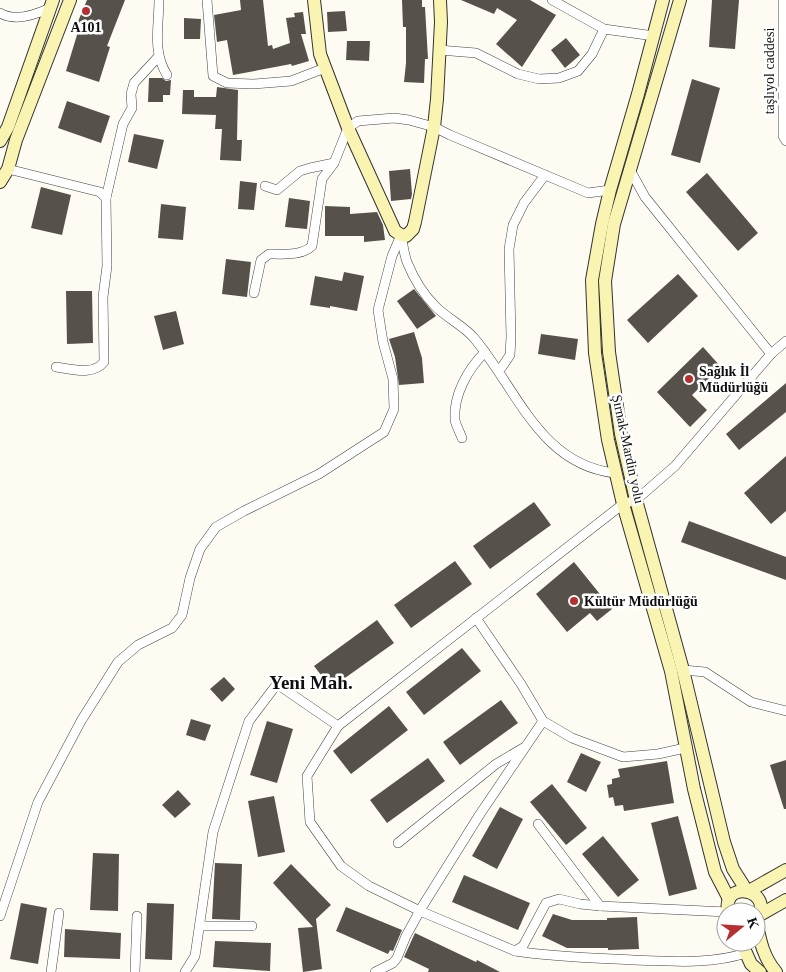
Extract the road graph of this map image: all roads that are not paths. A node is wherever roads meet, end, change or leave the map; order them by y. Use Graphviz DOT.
graph roads {
  1 [pos="70,0"];
  2 [pos="160,0"];
  3 [pos="207,0"];
  4 [pos="314,0"];
  5 [pos="440,0"];
  6 [pos="552,0"];
  7 [pos="663,0"];
  8 [pos="680,0"];
  9 [pos="783,0"];
  10 [pos="52,4"];
  11 [pos="0,13"];
  12 [pos="604,29"];
  13 [pos="654,36"];
  14 [pos="439,50"];
  15 [pos="159,56"];
  16 [pos="325,68"];
  17 [pos="167,75"];
  18 [pos="434,127"];
  19 [pos="348,128"];
  20 [pos="0,141"];
  21 [pos="786,141"];
  22 [pos="334,163"];
  23 [pos="8,169"];
  24 [pos="630,170"];
  25 [pos="545,175"];
  26 [pos="0,182"];
  27 [pos="265,186"];
  28 [pos="610,190"];
  29 [pos="106,198"];
  30 [pos="401,235"];
  31 [pos="254,293"];
  32 [pos="786,341"];
  33 [pos="485,352"];
  34 [pos="771,354"];
  35 [pos="56,367"];
  36 [pos="498,369"];
  37 [pos="462,438"];
  38 [pos="616,473"];
  39 [pos="636,500"];
  40 [pos="623,504"];
  41 [pos="476,618"];
  42 [pos="683,670"];
  43 [pos="786,711"];
  44 [pos="543,721"];
  45 [pos="338,726"];
  46 [pos="526,747"];
  47 [pos="685,748"];
  48 [pos="538,824"];
  49 [pos="398,843"];
  50 [pos="786,870"];
  51 [pos="748,891"];
  52 [pos="786,900"];
  53 [pos="726,902"];
  54 [pos="731,902"];
  55 [pos="759,902"];
  56 [pos="600,906"];
  57 [pos="716,908"];
  58 [pos="420,910"];
  59 [pos="59,913"];
  60 [pos="766,913"];
  61 [pos="0,916"];
  62 [pos="137,916"];
  63 [pos="200,926"];
  64 [pos="252,926"];
  65 [pos="515,951"];
  66 [pos="737,952"];
  67 [pos="746,952"];
  68 [pos="764,952"];
  69 [pos="51,972"];
  70 [pos="135,972"];
  71 [pos="185,972"];
  72 [pos="375,972"];
  73 [pos="760,972"];
  74 [pos="776,972"];
  1 -- 23 [label="street"];
  2 -- 15 [label="street"];
  3 -- 16 [label="street"];
  4 -- 16 [label="street"];
  5 -- 14 [label="street"];
  6 -- 12 [label="street"];
  7 -- 13 [label="street, Şırnak-Mardin yolu"];
  8 -- 24 [label="street, Şırnak-Mardin yolu"];
  9 -- 21 [label="street, taşlıyol caddesi"];
  10 -- 11 [label="street"];
  10 -- 20 [label="street"];
  12 -- 13 [label="street"];
  12 -- 14 [label="street"];
  13 -- 28 [label="street, Şırnak-Mardin yolu"];
  14 -- 18 [label="street"];
  15 -- 17 [label="street"];
  15 -- 29 [label="street"];
  16 -- 19 [label="street"];
  18 -- 19 [label="street"];
  18 -- 25 [label="street"];
  18 -- 30 [label="street"];
  19 -- 22 [label="street"];
  19 -- 30 [label="street"];
  22 -- 27 [label="street"];
  22 -- 31 [label="street"];
  23 -- 26 [label="street"];
  23 -- 29 [label="street"];
  24 -- 34 [label="street"];
  24 -- 39 [label="street, Şırnak-Mardin yolu"];
  25 -- 28 [label="street"];
  25 -- 36 [label="street"];
  28 -- 38 [label="street, Şırnak-Mardin yolu"];
  29 -- 35 [label="street"];
  30 -- 33 [label="street"];
  30 -- 61 [label="street"];
  32 -- 34 [label="street"];
  33 -- 36 [label="street"];
  33 -- 37 [label="street"];
  34 -- 39 [label="street"];
  36 -- 38 [label="street"];
  38 -- 40 [label="street, Şırnak-Mardin yolu"];
  39 -- 40 [label="street"];
  39 -- 42 [label="street, Şırnak-Mardin yolu"];
  40 -- 41 [label="street"];
  40 -- 47 [label="street, Şırnak-Mardin yolu"];
  41 -- 44 [label="street"];
  41 -- 45 [label="street"];
  42 -- 43 [label="street"];
  42 -- 51 [label="street, Şırnak-Mardin yolu"];
  44 -- 46 [label="street"];
  44 -- 47 [label="street"];
  45 -- 58 [label="street"];
  45 -- 63 [label="street"];
  46 -- 49 [label="street"];
  46 -- 58 [label="street"];
  47 -- 53 [label="street, Şırnak-Mardin yolu"];
  48 -- 56 [label="street"];
  50 -- 51 [label="street"];
  51 -- 54 [label="street"];
  51 -- 55 [label="street, Şırnak-Mardin yolu"];
  52 -- 60 [label="street"];
  56 -- 57 [label="street"];
  56 -- 65 [label="street"];
  58 -- 65 [label="street"];
  58 -- 72 [label="street"];
  59 -- 69 [label="street"];
  62 -- 70 [label="street"];
  63 -- 64 [label="street"];
  63 -- 71 [label="street"];
  65 -- 66 [label="street"];
  67 -- 73 [label="street"];
  68 -- 74 [label="street"];
}
